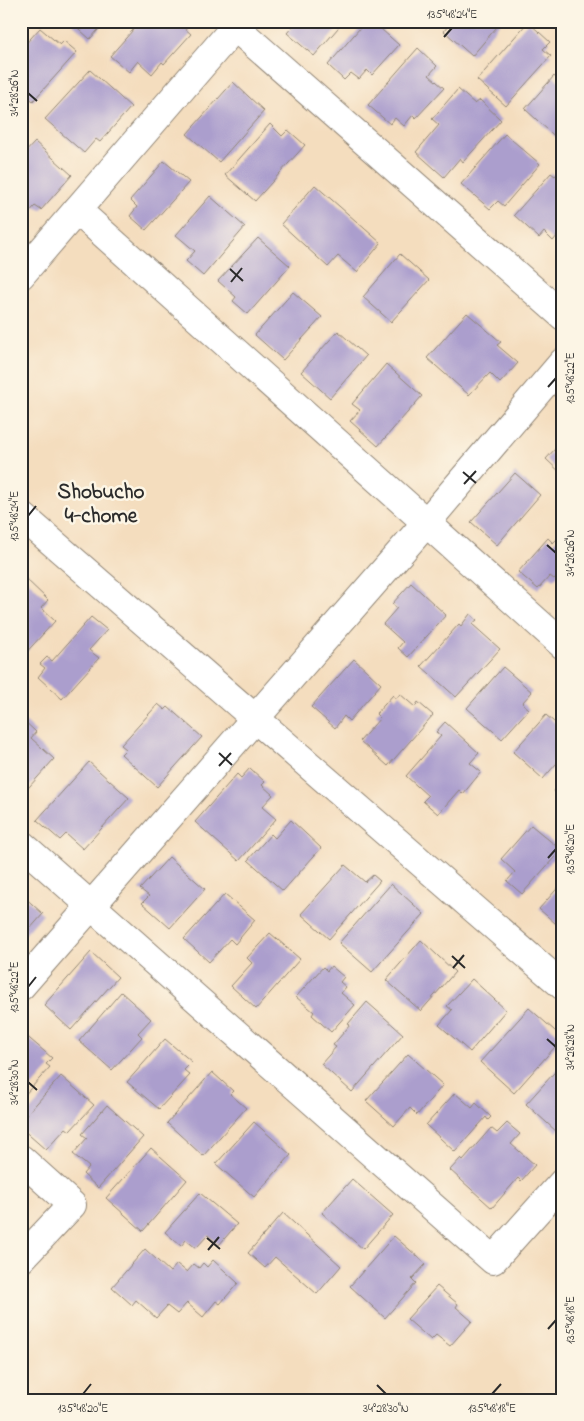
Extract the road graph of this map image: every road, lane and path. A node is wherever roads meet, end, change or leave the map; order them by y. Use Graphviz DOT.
graph roads {
  1 [pos="237,24"];
  2 [pos="78,210"];
  3 [pos="21,275"];
  4 [pos="563,316"];
  5 [pos="563,362"];
  6 [pos="21,515"];
  7 [pos="426,523"];
  8 [pos="563,645"];
  9 [pos="256,718"];
  10 [pos="21,844"];
  11 [pos="92,906"];
  12 [pos="21,986"];
  13 [pos="563,986"];
  14 [pos="21,1159"];
  15 [pos="563,1182"];
  16 [pos="21,1259"];
  1 -- 2 [label="street"];
  1 -- 4 [label="street"];
  2 -- 3 [label="street"];
  2 -- 7 [label="street"];
  5 -- 7 [label="street"];
  6 -- 9 [label="street"];
  7 -- 8 [label="street"];
  7 -- 9 [label="street"];
  9 -- 11 [label="street"];
  9 -- 13 [label="street"];
  10 -- 11 [label="street"];
  11 -- 12 [label="street"];
  11 -- 15 [label="street"];
  14 -- 16 [label="street"];
}
